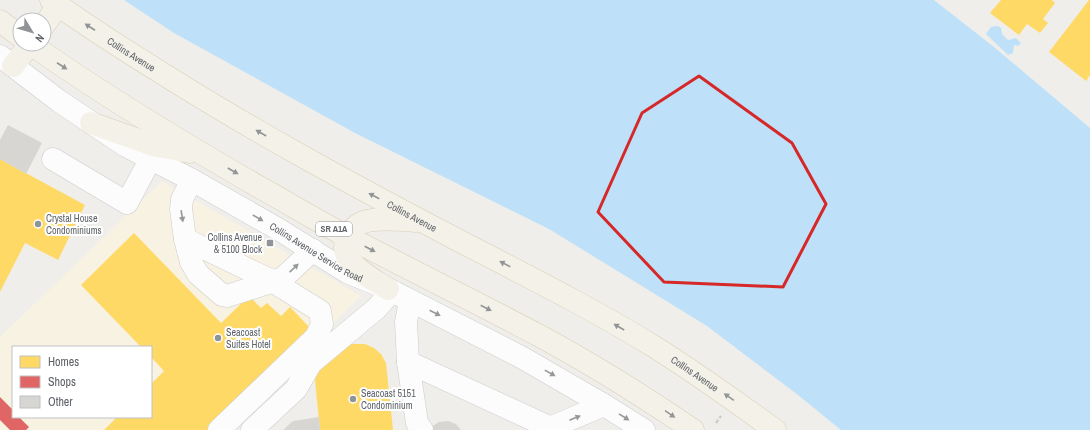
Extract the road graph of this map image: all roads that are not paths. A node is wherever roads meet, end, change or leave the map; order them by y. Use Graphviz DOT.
graph roads {
  1 [pos="55,3"];
  2 [pos="50,12"];
  3 [pos="0,21"];
  4 [pos="12,30"];
  5 [pos="19,52"];
  6 [pos="42,52"];
  7 [pos="7,61"];
  8 [pos="92,123"];
  9 [pos="202,154"];
  10 [pos="150,158"];
  11 [pos="53,159"];
  12 [pos="192,180"];
  13 [pos="421,221"];
  14 [pos="348,237"];
  15 [pos="186,239"];
  16 [pos="313,250"];
  17 [pos="272,281"];
  18 [pos="397,294"];
  19 [pos="408,362"];
  20 [pos="604,405"];
  21 [pos="763,426"];
  22 [pos="548,429"];
  23 [pos="219,430"];
  24 [pos="252,430"];
  25 [pos="422,430"];
  26 [pos="644,430"];
  27 [pos="693,430"];
  1 -- 2 [label="main road"];
  13 -- 1 [label="main road, Collins Avenue, one-way"];
  3 -- 4 [label="main road"];
  5 -- 7 [label="main road"];
  6 -- 9 [label="main road, SR A1A, one-way"];
  7 -- 8 [label="street, Collins Avenue Service Road"];
  8 -- 9 [label="main road"];
  8 -- 10 [label="street, Collins Avenue Service Road"];
  9 -- 14 [label="main road, SR A1A, one-way"];
  10 -- 11 [label="street"];
  10 -- 12 [label="street, Collins Avenue Service Road"];
  12 -- 15 [label="street, one-way"];
  12 -- 16 [label="street, Collins Avenue Service Road, one-way"];
  13 -- 14 [label="main road"];
  21 -- 13 [label="main road, Collins Avenue, one-way"];
  14 -- 18 [label="main road"];
  14 -- 27 [label="main road, SR A1A, one-way"];
  15 -- 17 [label="street"];
  15 -- 17 [label="street"];
  17 -- 16 [label="street, one-way"];
  16 -- 18 [label="street, Collins Avenue Service Road"];
  17 -- 23 [label="street"];
  18 -- 19 [label="street"];
  18 -- 20 [label="street, Collins Avenue Service Road, one-way"];
  18 -- 24 [label="street"];
  19 -- 22 [label="street"];
  19 -- 25 [label="street"];
  22 -- 20 [label="street, one-way"];
  20 -- 26 [label="street, Collins Avenue Service Road, one-way"];
}
